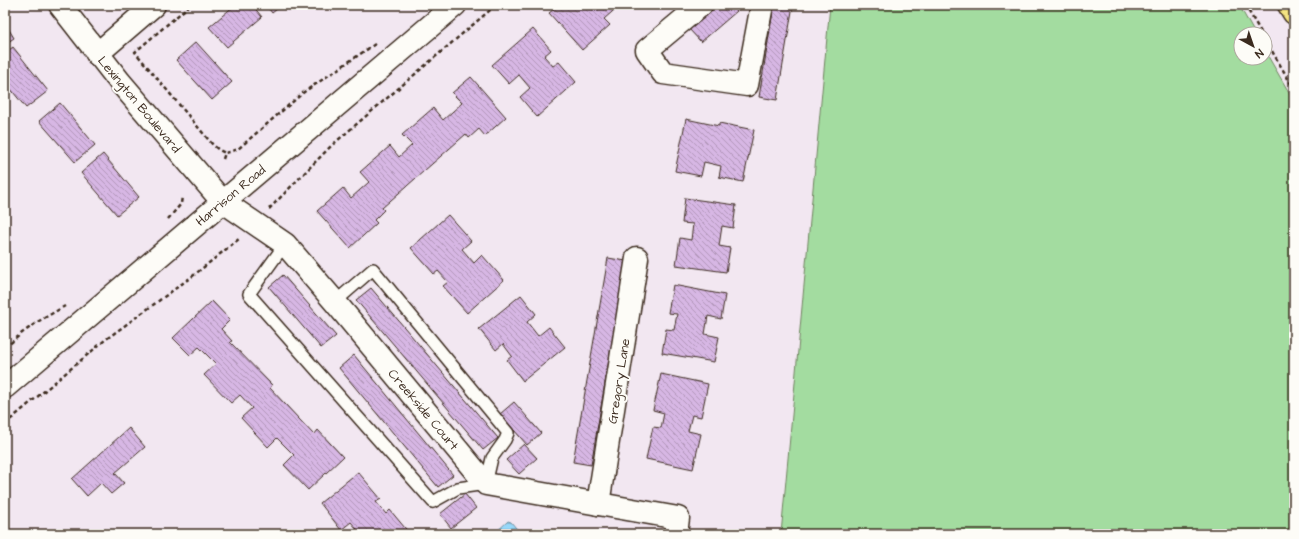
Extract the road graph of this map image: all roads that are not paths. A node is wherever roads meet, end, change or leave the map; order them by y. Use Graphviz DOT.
graph roads {
  1 [pos="60,5"];
  2 [pos="154,5"];
  3 [pos="455,5"];
  4 [pos="701,5"];
  5 [pos="762,5"];
  6 [pos="1289,5"];
  7 [pos="1294,13"];
  8 [pos="97,54"];
  9 [pos="222,202"];
  10 [pos="284,244"];
  11 [pos="637,258"];
  12 [pos="335,302"];
  13 [pos="5,387"];
  14 [pos="486,484"];
  15 [pos="598,504"];
  16 [pos="677,526"];
  1 -- 8 [label="street, Lexington Boulevard"];
  2 -- 8 [label="street"];
  3 -- 9 [label="street, Harrison Road"];
  4 -- 5 [label="street"];
  6 -- 7 [label="highway"];
  8 -- 9 [label="street, Lexington Boulevard"];
  9 -- 10 [label="street, Creekside Court"];
  9 -- 13 [label="street, Harrison Road"];
  10 -- 12 [label="street, Creekside Court"];
  10 -- 14 [label="lane"];
  11 -- 15 [label="street, Gregory Lane"];
  12 -- 14 [label="street, Creekside Court"];
  12 -- 14 [label="lane"];
  14 -- 15 [label="street"];
  15 -- 16 [label="street"];
}
